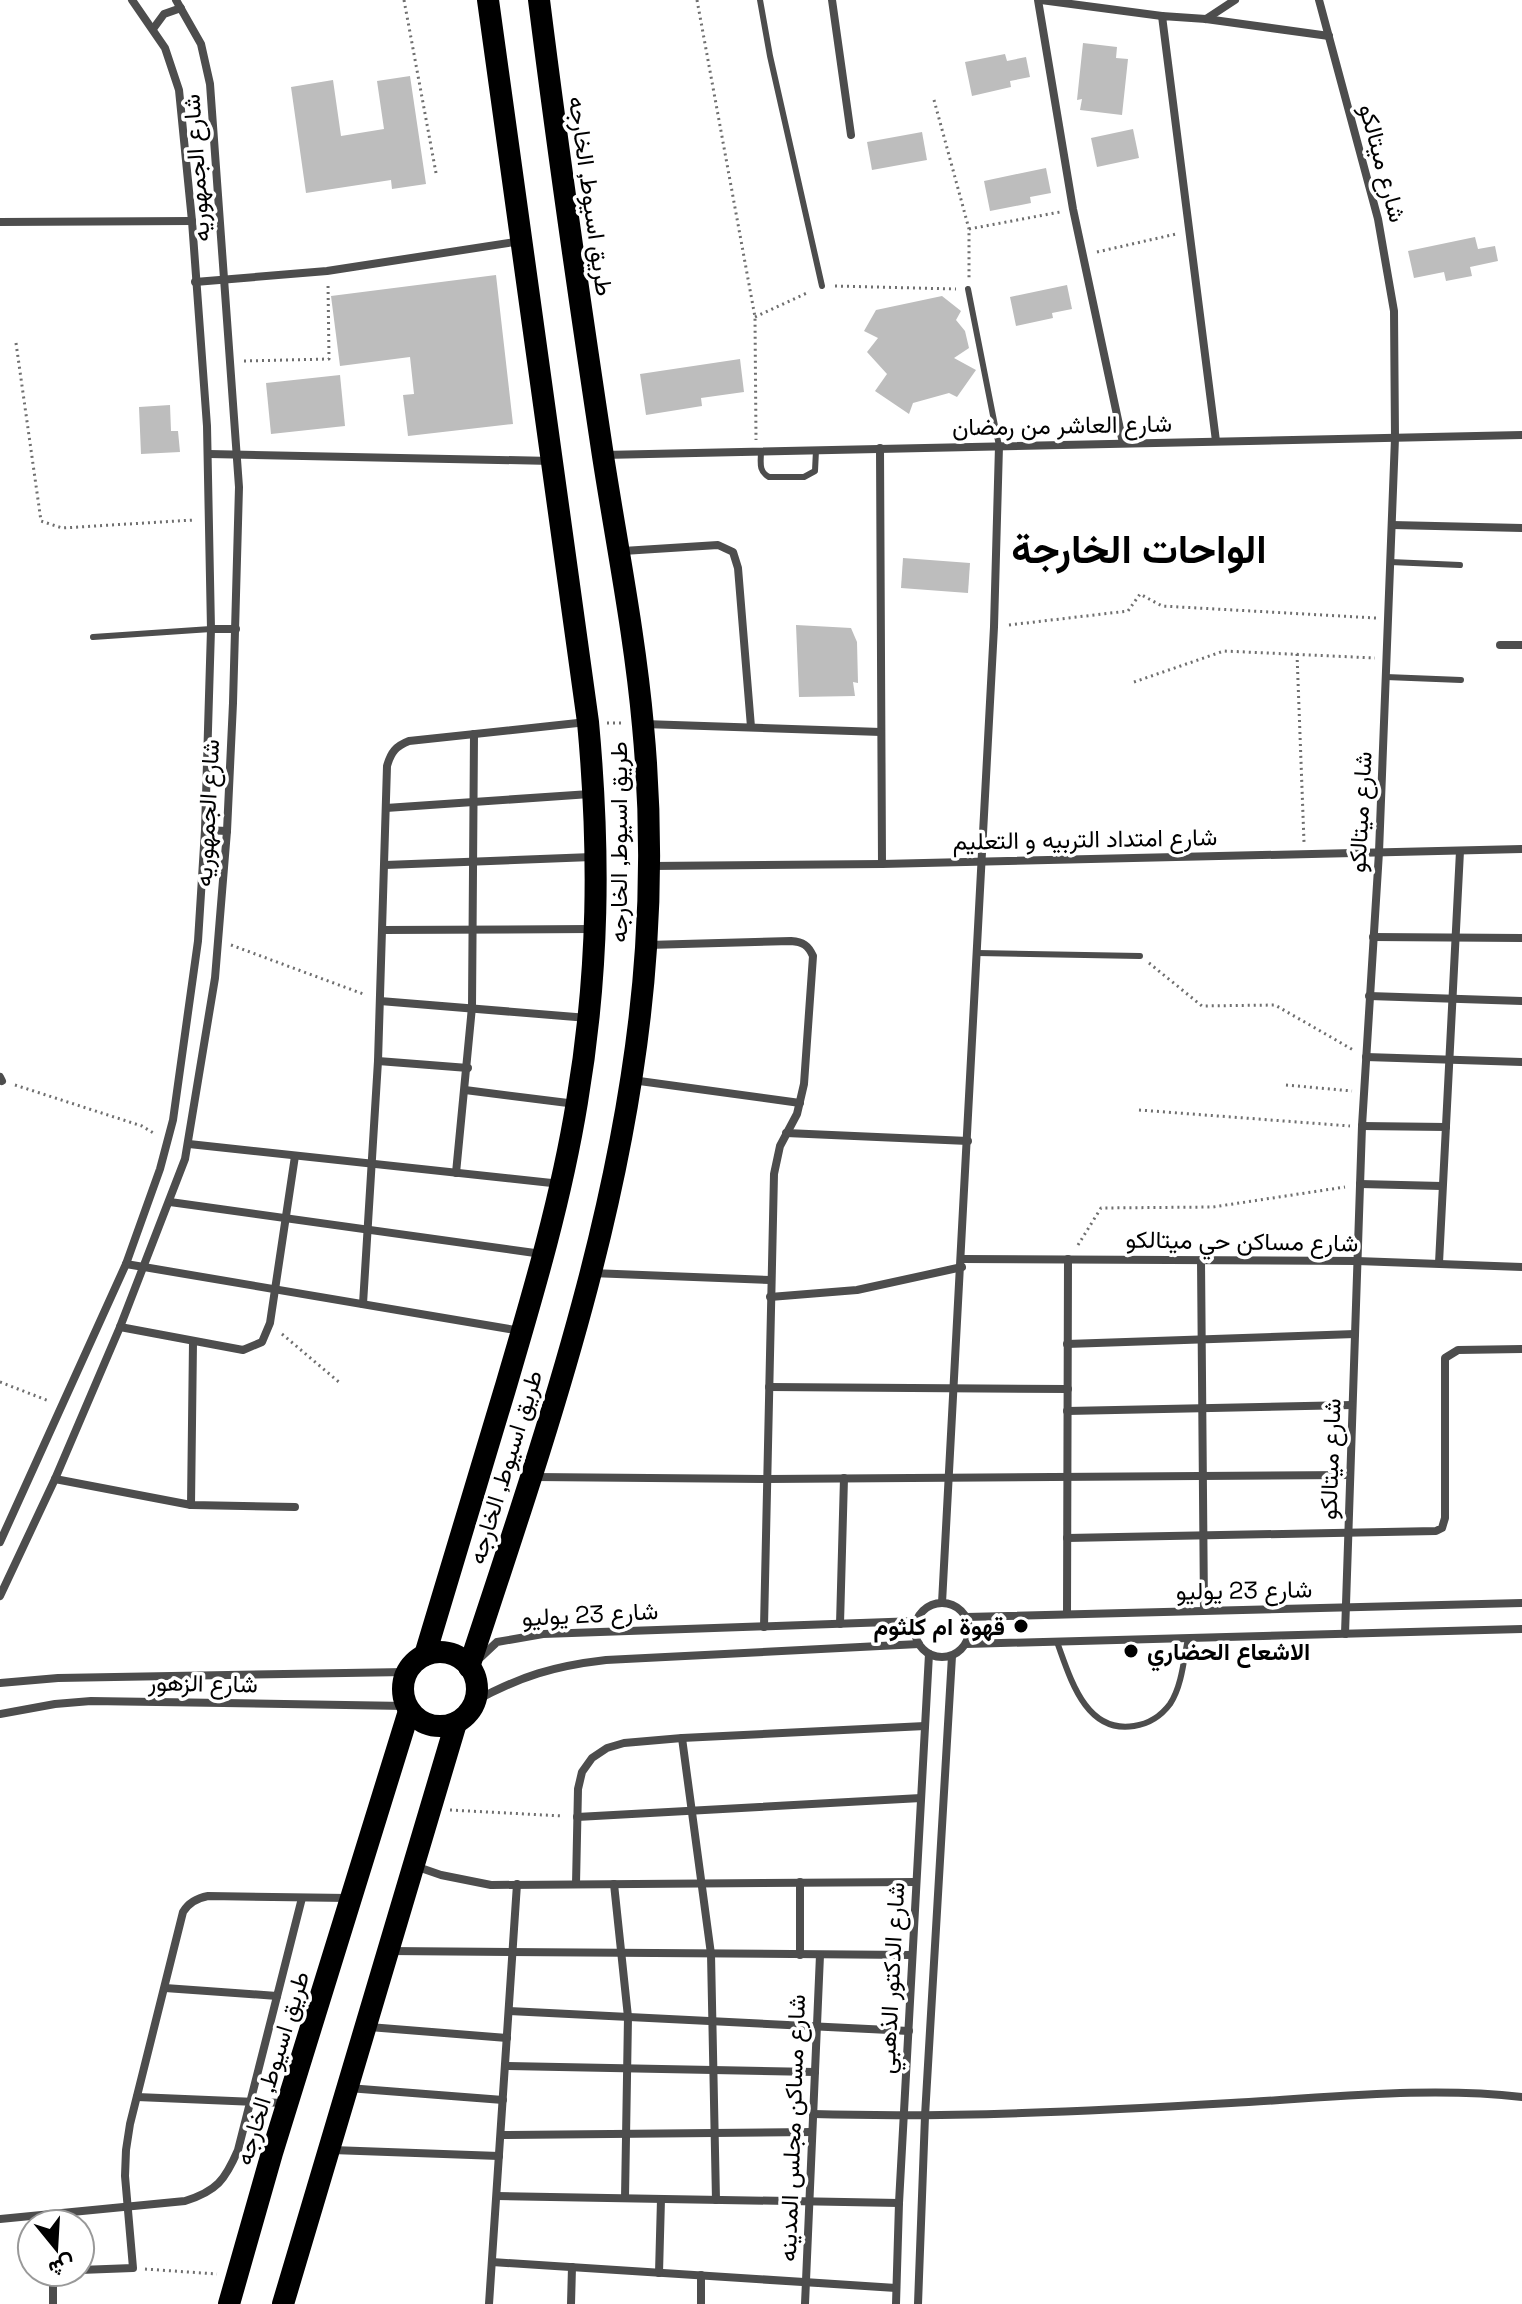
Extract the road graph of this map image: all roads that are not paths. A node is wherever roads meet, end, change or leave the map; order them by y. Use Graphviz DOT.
graph roads {
  1 [pos="132,0"];
  2 [pos="488,0"];
  3 [pos="539,0"];
  4 [pos="760,0"];
  5 [pos="832,0"];
  6 [pos="1039,0"];
  7 [pos="1235,0"];
  8 [pos="1319,0"];
  9 [pos="178,4"];
  10 [pos="1162,16"];
  11 [pos="1206,19"];
  12 [pos="153,29"];
  13 [pos="1329,36"];
  14 [pos="851,135"];
  15 [pos="192,221"];
  16 [pos="0,222"];
  17 [pos="522,241"];
  18 [pos="225,280"];
  19 [pos="195,282"];
  20 [pos="822,286"];
  21 [pos="968,289"];
  22 [pos="1522,435"];
  23 [pos="1395,438"];
  24 [pos="1216,441"];
  25 [pos="1123,443"];
  26 [pos="999,446"];
  27 [pos="880,448"];
  28 [pos="816,450"];
  29 [pos="758,451"];
  30 [pos="209,454"];
  31 [pos="237,455"];
  32 [pos="603,455"];
  33 [pos="554,461"];
  34 [pos="1392,525"];
  35 [pos="1522,528"];
  36 [pos="618,551"];
  37 [pos="1390,562"];
  38 [pos="1460,565"];
  39 [pos="211,629"];
  40 [pos="236,629"];
  41 [pos="93,637"];
  42 [pos="1500,645"];
  43 [pos="1522,645"];
  44 [pos="1386,677"];
  45 [pos="1461,680"];
  46 [pos="588,722"];
  47 [pos="643,724"];
  48 [pos="751,727"];
  49 [pos="881,732"];
  50 [pos="474,734"];
  51 [pos="595,794"];
  52 [pos="474,801"];
  53 [pos="386,808"];
  54 [pos="205,830"];
  55 [pos="227,831"];
  56 [pos="1522,849"];
  57 [pos="1460,851"];
  58 [pos="1379,852"];
  59 [pos="597,856"];
  60 [pos="474,860"];
  61 [pos="982,861"];
  62 [pos="882,864"];
  63 [pos="385,865"];
  64 [pos="649,866"];
  65 [pos="475,929"];
  66 [pos="596,929"];
  67 [pos="383,930"];
  68 [pos="1373,937"];
  69 [pos="1455,937"];
  70 [pos="1522,938"];
  71 [pos="646,945"];
  72 [pos="977,953"];
  73 [pos="1140,956"];
  74 [pos="1369,996"];
  75 [pos="1452,998"];
  76 [pos="380,1001"];
  77 [pos="1522,1001"];
  78 [pos="472,1007"];
  79 [pos="589,1018"];
  80 [pos="186,1037"];
  81 [pos="206,1040"];
  82 [pos="1366,1057"];
  83 [pos="1449,1060"];
  84 [pos="378,1061"];
  85 [pos="1522,1062"];
  86 [pos="468,1068"];
  87 [pos="632,1080"];
  88 [pos="465,1090"];
  89 [pos="800,1103"];
  90 [pos="577,1104"];
  91 [pos="1362,1126"];
  92 [pos="1446,1127"];
  93 [pos="786,1133"];
  94 [pos="968,1141"];
  95 [pos="189,1144"];
  96 [pos="295,1156"];
  97 [pos="372,1164"];
  98 [pos="456,1173"];
  99 [pos="561,1184"];
  100 [pos="1360,1184"];
  101 [pos="1442,1186"];
  102 [pos="170,1202"];
  103 [pos="285,1218"];
  104 [pos="369,1230"];
  105 [pos="544,1254"];
  106 [pos="1068,1259"];
  107 [pos="1201,1260"];
  108 [pos="1357,1261"];
  109 [pos="962,1263"];
  110 [pos="1439,1263"];
  111 [pos="126,1264"];
  112 [pos="144,1267"];
  113 [pos="1522,1267"];
  114 [pos="590,1272"];
  115 [pos="770,1280"];
  116 [pos="275,1289"];
  117 [pos="770,1297"];
  118 [pos="363,1304"];
  119 [pos="120,1327"];
  120 [pos="522,1331"];
  121 [pos="1355,1334"];
  122 [pos="1202,1339"];
  123 [pos="193,1342"];
  124 [pos="1067,1344"];
  125 [pos="1522,1349"];
  126 [pos="769,1387"];
  127 [pos="955,1388"];
  128 [pos="1068,1389"];
  129 [pos="1352,1405"];
  130 [pos="1203,1408"];
  131 [pos="1067,1411"];
  132 [pos="1203,1475"];
  133 [pos="1349,1475"];
  134 [pos="1067,1476"];
  135 [pos="530,1477"];
  136 [pos="949,1477"];
  137 [pos="844,1478"];
  138 [pos="55,1479"];
  139 [pos="768,1479"];
  140 [pos="191,1505"];
  141 [pos="295,1507"];
  142 [pos="1347,1532"];
  143 [pos="1204,1536"];
  144 [pos="1067,1538"];
  145 [pos="0,1542"];
  146 [pos="0,1596"];
  147 [pos="942,1603"];
  148 [pos="1522,1603"];
  149 [pos="1346,1607"];
  150 [pos="1204,1610"];
  151 [pos="1067,1614"];
  152 [pos="966,1617"];
  153 [pos="917,1621"];
  154 [pos="840,1624"];
  155 [pos="764,1627"];
  156 [pos="1522,1629"];
  157 [pos="1345,1634"];
  158 [pos="1188,1638"];
  159 [pos="1057,1642"];
  160 [pos="919,1644"];
  161 [pos="966,1644"];
  162 [pos="929,1654"];
  163 [pos="425,1655"];
  164 [pos="952,1656"];
  165 [pos="471,1669"];
  166 [pos="406,1672"];
  167 [pos="0,1683"];
  168 [pos="475,1701"];
  169 [pos="407,1708"];
  170 [pos="0,1714"];
  171 [pos="456,1723"];
  172 [pos="925,1726"];
  173 [pos="682,1738"];
  174 [pos="921,1798"];
  175 [pos="693,1812"];
  176 [pos="577,1817"];
  177 [pos="414,1865"];
  178 [pos="800,1882"];
  179 [pos="916,1882"];
  180 [pos="702,1883"];
  181 [pos="517,1884"];
  182 [pos="576,1884"];
  183 [pos="614,1884"];
  184 [pos="302,1898"];
  185 [pos="351,1898"];
  186 [pos="388,1951"];
  187 [pos="513,1952"];
  188 [pos="623,1953"];
  189 [pos="711,1954"];
  190 [pos="800,1955"];
  191 [pos="820,1955"];
  192 [pos="912,1955"];
  193 [pos="165,1988"];
  194 [pos="277,1996"];
  195 [pos="509,2011"];
  196 [pos="628,2017"];
  197 [pos="714,2021"];
  198 [pos="817,2026"];
  199 [pos="366,2027"];
  200 [pos="909,2031"];
  201 [pos="507,2038"];
  202 [pos="505,2066"];
  203 [pos="627,2068"];
  204 [pos="714,2070"];
  205 [pos="815,2072"];
  206 [pos="347,2088"];
  207 [pos="137,2097"];
  208 [pos="1522,2097"];
  209 [pos="503,2100"];
  210 [pos="250,2101"];
  211 [pos="288,2103"];
  212 [pos="813,2114"];
  213 [pos="925,2116"];
  214 [pos="904,2117"];
  215 [pos="812,2132"];
  216 [pos="716,2133"];
  217 [pos="626,2134"];
  218 [pos="501,2135"];
  219 [pos="329,2150"];
  220 [pos="499,2156"];
  221 [pos="497,2196"];
  222 [pos="625,2198"];
  223 [pos="661,2199"];
  224 [pos="716,2200"];
  225 [pos="809,2201"];
  226 [pos="899,2203"];
  227 [pos="128,2207"];
  228 [pos="96,2212"];
  229 [pos="492,2262"];
  230 [pos="572,2267"];
  231 [pos="96,2269"];
  232 [pos="659,2273"];
  233 [pos="701,2275"];
  234 [pos="806,2282"];
  235 [pos="896,2288"];
  236 [pos="229,2304"];
  237 [pos="283,2304"];
  238 [pos="489,2304"];
  239 [pos="571,2304"];
  240 [pos="701,2304"];
  241 [pos="805,2304"];
  242 [pos="896,2304"];
  243 [pos="918,2304"];
  1 -- 12 [label="street, شارع الجمهوريه"];
  2 -- 17 [label="highway, طريق اسيوط, الخارجه"];
  3 -- 32 [label="highway, طريق اسيوط, الخارجه"];
  4 -- 20 [label="lane"];
  5 -- 14 [label="street"];
  6 -- 10 [label="street"];
  6 -- 25 [label="street"];
  7 -- 11 [label="street"];
  8 -- 13 [label="street, شارع ميتالكو"];
  9 -- 12 [label="street"];
  9 -- 18 [label="street, شارع الجمهوريه"];
  10 -- 11 [label="street"];
  10 -- 24 [label="street"];
  11 -- 13 [label="street"];
  12 -- 15 [label="street, شارع الجمهوريه"];
  13 -- 23 [label="street, شارع ميتالكو"];
  15 -- 16 [label="street"];
  15 -- 19 [label="street, شارع الجمهوريه"];
  17 -- 18 [label="street"];
  17 -- 33 [label="highway, طريق اسيوط, الخارجه"];
  18 -- 19 [label="street"];
  18 -- 31 [label="street, شارع الجمهوريه"];
  19 -- 30 [label="street, شارع الجمهوريه"];
  21 -- 26 [label="lane"];
  22 -- 23 [label="street, شارع العاشر من رمضان"];
  23 -- 24 [label="street, شارع العاشر من رمضان"];
  23 -- 34 [label="street, شارع ميتالكو"];
  24 -- 25 [label="street, شارع العاشر من رمضان"];
  25 -- 26 [label="street, شارع العاشر من رمضان"];
  26 -- 27 [label="street, شارع العاشر من رمضان"];
  26 -- 61 [label="street"];
  27 -- 28 [label="street, شارع العاشر من رمضان"];
  27 -- 49 [label="street"];
  28 -- 29 [label="street, شارع العاشر من رمضان"];
  28 -- 29 [label="lane"];
  29 -- 32 [label="street, شارع العاشر من رمضان"];
  30 -- 31 [label="street"];
  30 -- 39 [label="street, شارع الجمهوريه"];
  31 -- 33 [label="street"];
  31 -- 40 [label="street, شارع الجمهوريه"];
  32 -- 36 [label="highway, طريق اسيوط, الخارجه"];
  33 -- 46 [label="highway, طريق اسيوط, الخارجه"];
  34 -- 35 [label="street"];
  34 -- 37 [label="street, شارع ميتالكو"];
  36 -- 47 [label="highway, طريق اسيوط, الخارجه"];
  36 -- 48 [label="street"];
  37 -- 38 [label="lane"];
  37 -- 44 [label="street, شارع ميتالكو"];
  39 -- 40 [label="street"];
  39 -- 41 [label="lane"];
  39 -- 54 [label="street, شارع الجمهوريه"];
  40 -- 55 [label="street, شارع الجمهوريه"];
  42 -- 43 [label="street"];
  44 -- 45 [label="lane"];
  44 -- 58 [label="street, شارع ميتالكو"];
  46 -- 50 [label="street"];
  46 -- 51 [label="highway, طريق اسيوط, الخارجه"];
  47 -- 48 [label="street"];
  47 -- 64 [label="highway, طريق اسيوط, الخارجه"];
  48 -- 49 [label="street"];
  49 -- 62 [label="street"];
  50 -- 52 [label="street"];
  50 -- 53 [label="street"];
  51 -- 52 [label="street"];
  51 -- 59 [label="highway, طريق اسيوط, الخارجه"];
  52 -- 53 [label="street"];
  52 -- 60 [label="street"];
  53 -- 63 [label="street"];
  54 -- 55 [label="street"];
  54 -- 80 [label="street, شارع الجمهوريه"];
  55 -- 81 [label="street, شارع الجمهوريه"];
  56 -- 57 [label="street, شارع امتداد التربيه و التعليم"];
  57 -- 58 [label="street, شارع امتداد التربيه و التعليم"];
  57 -- 69 [label="street"];
  58 -- 61 [label="street, شارع امتداد التربيه و التعليم"];
  58 -- 68 [label="street, شارع ميتالكو"];
  59 -- 60 [label="street"];
  59 -- 66 [label="highway, طريق اسيوط, الخارجه"];
  60 -- 63 [label="street"];
  60 -- 65 [label="street"];
  61 -- 62 [label="street, شارع امتداد التربيه و التعليم"];
  61 -- 72 [label="street"];
  62 -- 64 [label="street, شارع امتداد التربيه و التعليم"];
  63 -- 67 [label="street"];
  64 -- 71 [label="highway, طريق اسيوط, الخارجه"];
  65 -- 66 [label="street"];
  65 -- 67 [label="street"];
  65 -- 78 [label="street"];
  66 -- 79 [label="highway, طريق اسيوط, الخارجه"];
  67 -- 76 [label="street"];
  68 -- 69 [label="street"];
  68 -- 74 [label="street, شارع ميتالكو"];
  69 -- 70 [label="street"];
  69 -- 75 [label="street"];
  71 -- 87 [label="highway, طريق اسيوط, الخارجه"];
  71 -- 89 [label="street"];
  72 -- 73 [label="lane"];
  72 -- 94 [label="street"];
  74 -- 75 [label="street"];
  74 -- 82 [label="street, شارع ميتالكو"];
  75 -- 77 [label="street"];
  75 -- 83 [label="street"];
  76 -- 78 [label="street"];
  76 -- 84 [label="street"];
  78 -- 79 [label="street"];
  78 -- 86 [label="street"];
  79 -- 90 [label="highway, طريق اسيوط, الخارجه"];
  80 -- 81 [label="street"];
  80 -- 111 [label="street, شارع الجمهوريه"];
  81 -- 95 [label="street, شارع الجمهوريه"];
  82 -- 83 [label="street"];
  82 -- 91 [label="street, شارع ميتالكو"];
  83 -- 85 [label="street"];
  83 -- 92 [label="street"];
  84 -- 86 [label="street"];
  84 -- 97 [label="street"];
  86 -- 88 [label="street"];
  87 -- 89 [label="street"];
  87 -- 114 [label="highway, طريق اسيوط, الخارجه"];
  88 -- 90 [label="street"];
  88 -- 98 [label="street"];
  89 -- 93 [label="street"];
  90 -- 99 [label="highway, طريق اسيوط, الخارجه"];
  91 -- 92 [label="street"];
  91 -- 100 [label="street, شارع ميتالكو"];
  92 -- 101 [label="street"];
  93 -- 94 [label="street"];
  93 -- 115 [label="street"];
  94 -- 109 [label="street"];
  95 -- 96 [label="street"];
  95 -- 102 [label="street, شارع الجمهوريه"];
  96 -- 97 [label="street"];
  96 -- 103 [label="street"];
  97 -- 98 [label="street"];
  97 -- 104 [label="street"];
  98 -- 99 [label="street"];
  99 -- 105 [label="highway, طريق اسيوط, الخارجه"];
  100 -- 101 [label="street"];
  100 -- 108 [label="street, شارع ميتالكو"];
  101 -- 110 [label="street"];
  102 -- 103 [label="street"];
  102 -- 112 [label="street, شارع الجمهوريه"];
  103 -- 104 [label="street"];
  103 -- 116 [label="street"];
  104 -- 105 [label="street"];
  104 -- 118 [label="street"];
  105 -- 120 [label="highway, طريق اسيوط, الخارجه"];
  106 -- 107 [label="street, شارع مساكن حي ميتالكو"];
  106 -- 109 [label="street, شارع مساكن حي ميتالكو"];
  106 -- 124 [label="street"];
  107 -- 108 [label="street, شارع مساكن حي ميتالكو"];
  107 -- 122 [label="street"];
  108 -- 110 [label="street, شارع مساكن حي ميتالكو"];
  108 -- 121 [label="street, شارع ميتالكو"];
  109 -- 117 [label="street, شارع مساكن حي ميتالكو"];
  109 -- 127 [label="street"];
  110 -- 113 [label="street, شارع مساكن حي ميتالكو"];
  111 -- 112 [label="street"];
  111 -- 145 [label="street, شارع الجمهوريه"];
  112 -- 116 [label="street"];
  112 -- 119 [label="street, شارع الجمهوريه"];
  114 -- 115 [label="street"];
  114 -- 135 [label="highway, طريق اسيوط, الخارجه"];
  115 -- 117 [label="street"];
  116 -- 118 [label="street"];
  116 -- 123 [label="street"];
  117 -- 126 [label="street"];
  118 -- 120 [label="street"];
  119 -- 123 [label="street"];
  119 -- 138 [label="street, شارع الجمهوريه"];
  120 -- 163 [label="highway, طريق اسيوط, الخارجه"];
  121 -- 122 [label="street"];
  121 -- 129 [label="street, شارع ميتالكو"];
  122 -- 124 [label="street"];
  122 -- 130 [label="street"];
  123 -- 140 [label="street"];
  124 -- 128 [label="street"];
  125 -- 142 [label="street"];
  126 -- 127 [label="street"];
  126 -- 139 [label="street"];
  127 -- 128 [label="street"];
  127 -- 136 [label="street"];
  128 -- 131 [label="street"];
  129 -- 130 [label="street"];
  129 -- 133 [label="street, شارع ميتالكو"];
  130 -- 131 [label="street"];
  130 -- 132 [label="street"];
  131 -- 134 [label="street"];
  132 -- 133 [label="street"];
  132 -- 134 [label="street"];
  132 -- 143 [label="street"];
  133 -- 142 [label="street, شارع ميتالكو"];
  134 -- 136 [label="street"];
  134 -- 144 [label="street"];
  135 -- 139 [label="street"];
  135 -- 165 [label="highway, طريق اسيوط, الخارجه"];
  136 -- 137 [label="street"];
  136 -- 147 [label="street"];
  137 -- 139 [label="street"];
  137 -- 154 [label="street"];
  138 -- 140 [label="street"];
  138 -- 146 [label="street, شارع الجمهوريه"];
  139 -- 155 [label="street"];
  140 -- 141 [label="street"];
  142 -- 143 [label="street"];
  142 -- 149 [label="street, شارع ميتالكو"];
  143 -- 144 [label="street"];
  143 -- 150 [label="street"];
  144 -- 151 [label="street"];
  147 -- 152 [label="street"];
  147 -- 153 [label="street"];
  148 -- 149 [label="street, شارع 23 يوليو"];
  149 -- 150 [label="street, شارع 23 يوليو"];
  149 -- 157 [label="street, شارع ميتالكو"];
  150 -- 151 [label="street, شارع 23 يوليو"];
  151 -- 152 [label="street, شارع 23 يوليو"];
  152 -- 161 [label="street"];
  153 -- 154 [label="street, شارع 23 يوليو"];
  153 -- 160 [label="street"];
  154 -- 155 [label="street, شارع 23 يوليو"];
  155 -- 165 [label="street, شارع 23 يوليو"];
  156 -- 157 [label="street, شارع 23 يوليو"];
  157 -- 158 [label="street, شارع 23 يوليو"];
  158 -- 159 [label="street, شارع 23 يوليو"];
  158 -- 159 [label="lane"];
  159 -- 161 [label="street, شارع 23 يوليو"];
  160 -- 162 [label="street"];
  160 -- 168 [label="street, شارع 23 يوليو"];
  161 -- 164 [label="street"];
  162 -- 164 [label="street"];
  162 -- 172 [label="street, شارع الدكتور الذهبي"];
  163 -- 165 [label="highway"];
  163 -- 166 [label="highway"];
  164 -- 213 [label="street, شارع الدكتور الذهبي"];
  165 -- 168 [label="highway"];
  166 -- 167 [label="street, شارع الزهور"];
  166 -- 169 [label="highway"];
  168 -- 171 [label="highway"];
  169 -- 170 [label="street, شارع الزهور"];
  169 -- 171 [label="highway"];
  169 -- 185 [label="highway, طريق اسيوط, الخارجه"];
  171 -- 177 [label="highway"];
  172 -- 173 [label="street"];
  172 -- 174 [label="street, شارع الدكتور الذهبي"];
  173 -- 175 [label="street"];
  173 -- 176 [label="street"];
  174 -- 175 [label="street"];
  174 -- 179 [label="street, شارع الدكتور الذهبي"];
  175 -- 176 [label="street"];
  175 -- 180 [label="street"];
  176 -- 182 [label="street"];
  177 -- 181 [label="street"];
  177 -- 186 [label="highway"];
  178 -- 179 [label="street"];
  178 -- 180 [label="street"];
  178 -- 190 [label="street"];
  179 -- 192 [label="street, شارع الدكتور الذهبي"];
  180 -- 183 [label="street"];
  180 -- 189 [label="street"];
  181 -- 182 [label="street"];
  181 -- 187 [label="street"];
  182 -- 183 [label="street"];
  183 -- 188 [label="street"];
  184 -- 185 [label="street"];
  184 -- 193 [label="street"];
  184 -- 194 [label="street"];
  185 -- 211 [label="highway, طريق اسيوط, الخارجه"];
  186 -- 187 [label="street"];
  186 -- 199 [label="highway"];
  187 -- 188 [label="street"];
  187 -- 195 [label="street"];
  188 -- 189 [label="street"];
  188 -- 196 [label="street"];
  189 -- 190 [label="street"];
  189 -- 197 [label="street"];
  190 -- 191 [label="street"];
  191 -- 192 [label="street"];
  191 -- 198 [label="street, شارع مساكن مجلس المدينه"];
  192 -- 200 [label="street, شارع الدكتور الذهبي"];
  193 -- 194 [label="street"];
  193 -- 207 [label="street"];
  194 -- 210 [label="street"];
  195 -- 196 [label="street"];
  195 -- 201 [label="street"];
  196 -- 197 [label="street"];
  196 -- 203 [label="street"];
  197 -- 198 [label="street"];
  197 -- 204 [label="street"];
  198 -- 200 [label="street"];
  198 -- 205 [label="street, شارع مساكن مجلس المدينه"];
  199 -- 201 [label="street"];
  199 -- 206 [label="highway"];
  200 -- 214 [label="street, شارع الدكتور الذهبي"];
  201 -- 202 [label="street"];
  202 -- 203 [label="street"];
  202 -- 209 [label="street"];
  203 -- 204 [label="street"];
  203 -- 217 [label="street"];
  204 -- 205 [label="street"];
  204 -- 216 [label="street"];
  205 -- 212 [label="street, شارع مساكن مجلس المدينه"];
  206 -- 209 [label="street"];
  206 -- 219 [label="highway"];
  207 -- 210 [label="street"];
  207 -- 227 [label="street"];
  208 -- 213 [label="street"];
  209 -- 218 [label="street"];
  210 -- 211 [label="street"];
  210 -- 227 [label="street"];
  211 -- 236 [label="highway, طريق اسيوط, الخارجه"];
  212 -- 214 [label="street"];
  212 -- 215 [label="street, شارع مساكن مجلس المدينه"];
  213 -- 214 [label="street"];
  213 -- 243 [label="street, شارع الدكتور الذهبي"];
  214 -- 226 [label="street, شارع الدكتور الذهبي"];
  215 -- 216 [label="street"];
  215 -- 225 [label="street, شارع مساكن مجلس المدينه"];
  216 -- 217 [label="street"];
  216 -- 224 [label="street"];
  217 -- 218 [label="street"];
  217 -- 222 [label="street"];
  218 -- 220 [label="street"];
  219 -- 220 [label="street"];
  219 -- 237 [label="highway"];
  220 -- 221 [label="street"];
  221 -- 222 [label="street"];
  221 -- 229 [label="street"];
  222 -- 223 [label="street"];
  223 -- 224 [label="street"];
  223 -- 232 [label="street"];
  224 -- 225 [label="street"];
  225 -- 226 [label="street"];
  225 -- 234 [label="street, شارع مساكن مجلس المدينه"];
  226 -- 235 [label="street, شارع الدكتور الذهبي"];
  227 -- 228 [label="street"];
  227 -- 231 [label="street"];
  229 -- 230 [label="street"];
  229 -- 238 [label="street"];
  230 -- 232 [label="street"];
  230 -- 239 [label="street"];
  232 -- 233 [label="street"];
  233 -- 234 [label="street"];
  233 -- 240 [label="street"];
  234 -- 235 [label="street"];
  234 -- 241 [label="street, شارع مساكن مجلس المدينه"];
  235 -- 242 [label="street, شارع الدكتور الذهبي"];
}
